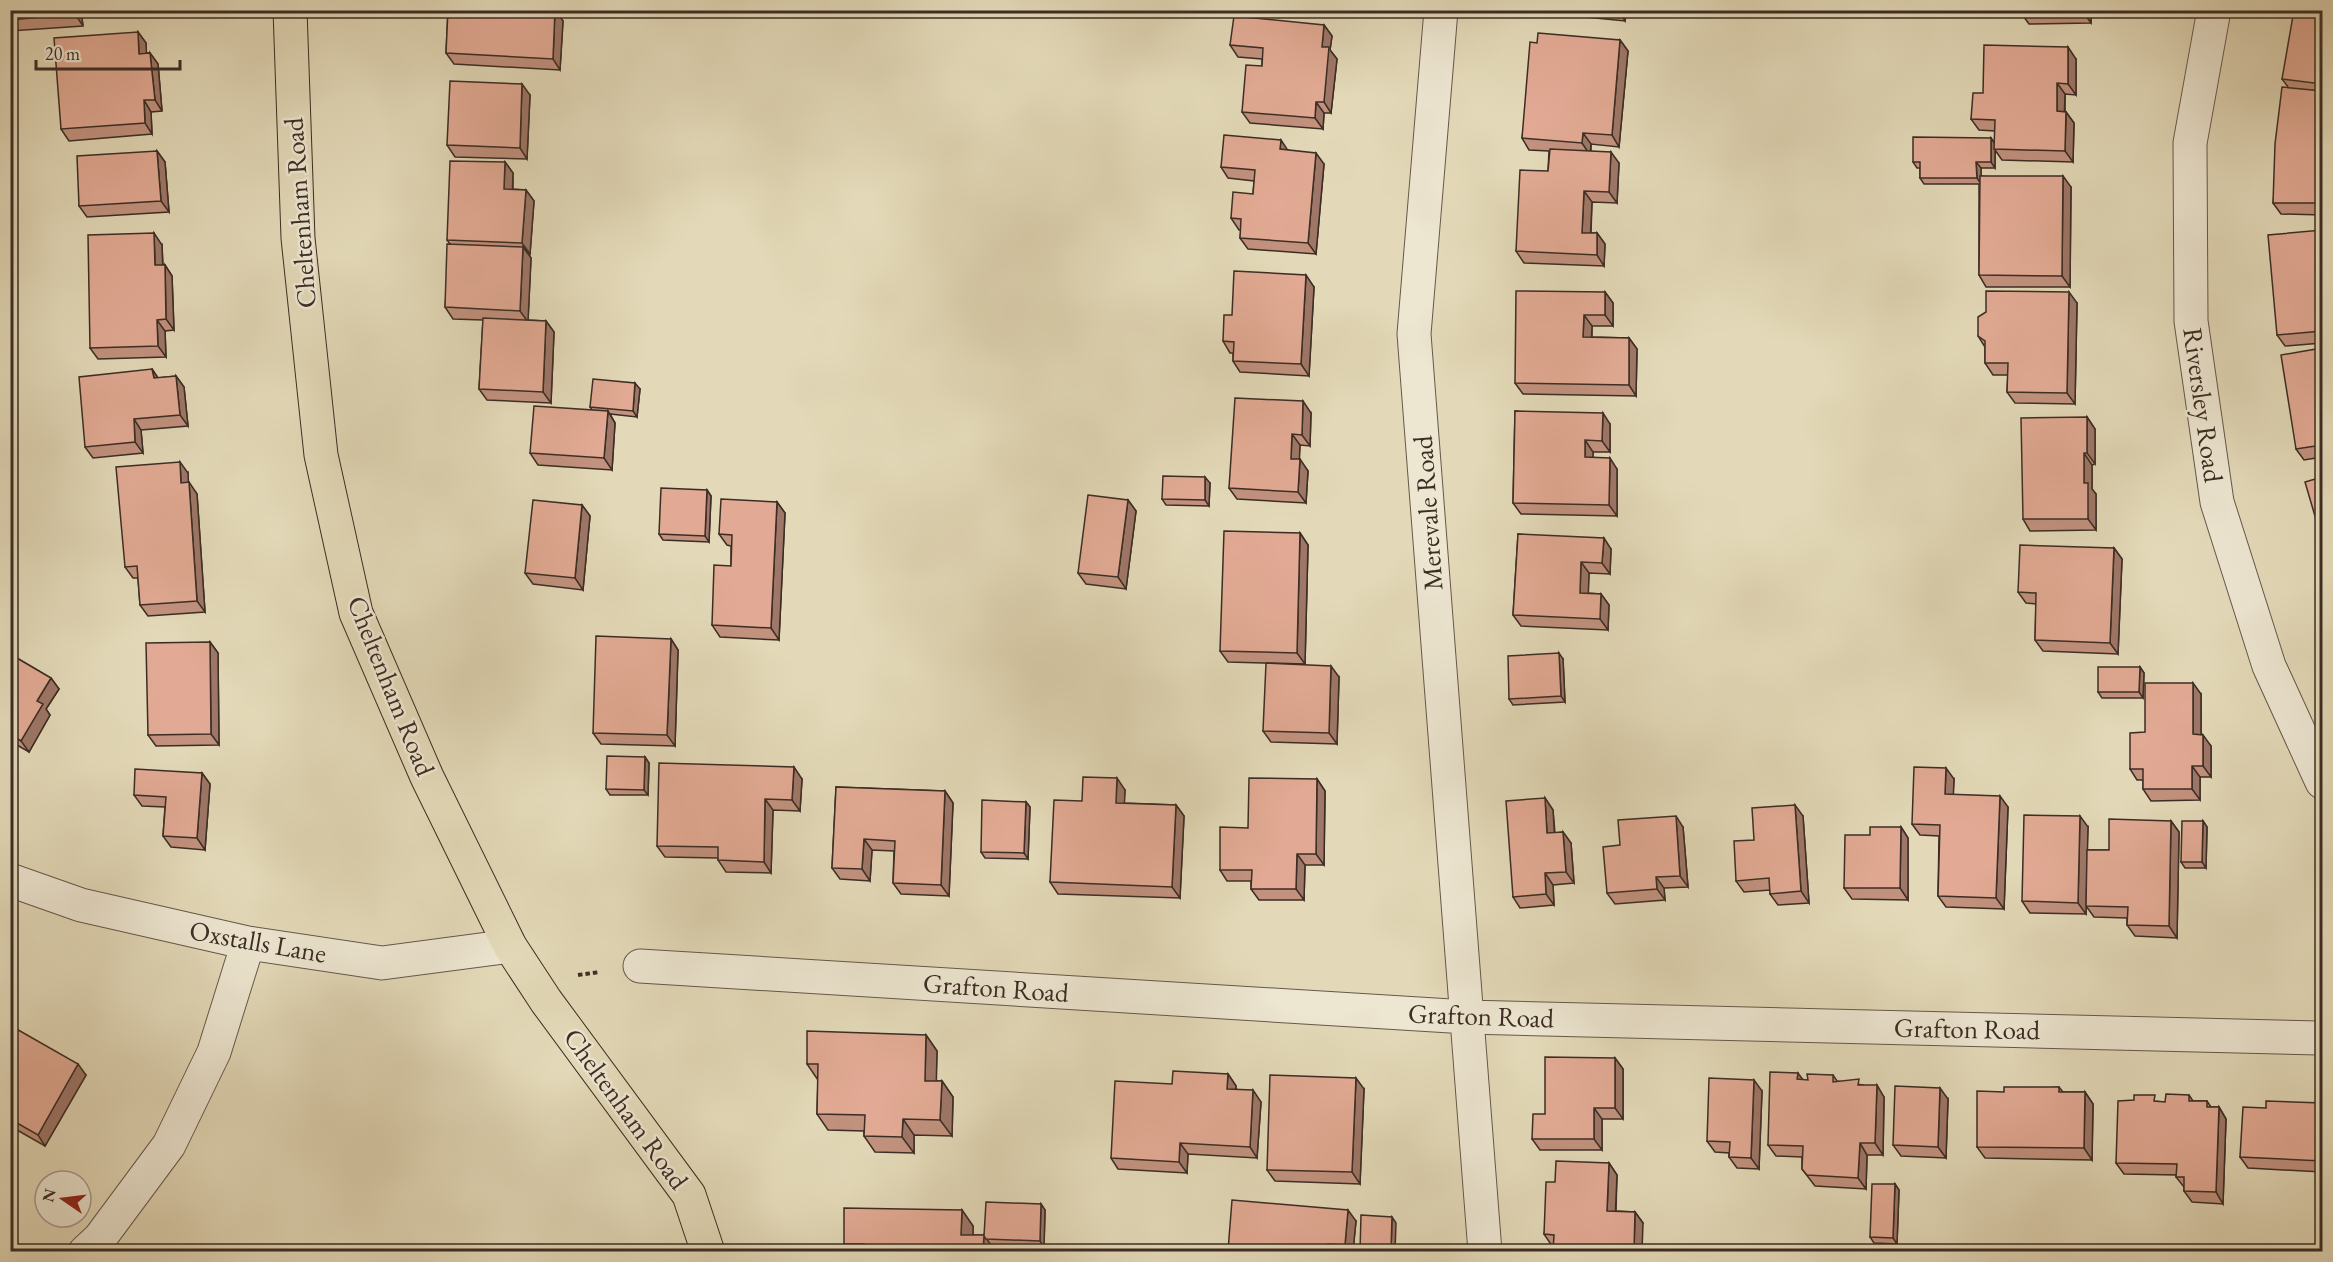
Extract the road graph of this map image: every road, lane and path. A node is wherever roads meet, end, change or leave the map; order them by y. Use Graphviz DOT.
graph roads {
  1 [pos="290,10"];
  2 [pos="1441,10"];
  3 [pos="2214,10"];
  4 [pos="2322,782"];
  5 [pos="10,880"];
  6 [pos="248,943"];
  7 [pos="510,946"];
  8 [pos="640,966"];
  9 [pos="532,981"];
  10 [pos="1467,1017"];
  11 [pos="2322,1036"];
  12 [pos="85,1251"];
  13 [pos="708,1251"];
  14 [pos="1485,1251"];
  1 -- 7 [label="main road, Cheltenham Road"];
  2 -- 10 [label="street, Merevale Road"];
  3 -- 4 [label="street, Riversley Road"];
  5 -- 6 [label="street, Oxstalls Lane"];
  6 -- 7 [label="street, Oxstalls Lane"];
  6 -- 12 [label="street"];
  7 -- 9 [label="main road, Cheltenham Road"];
  8 -- 9 [label="path"];
  8 -- 10 [label="street, Grafton Road"];
  9 -- 13 [label="main road, Cheltenham Road"];
  10 -- 11 [label="street, Grafton Road"];
  10 -- 14 [label="street, Merevale Road"];
}
